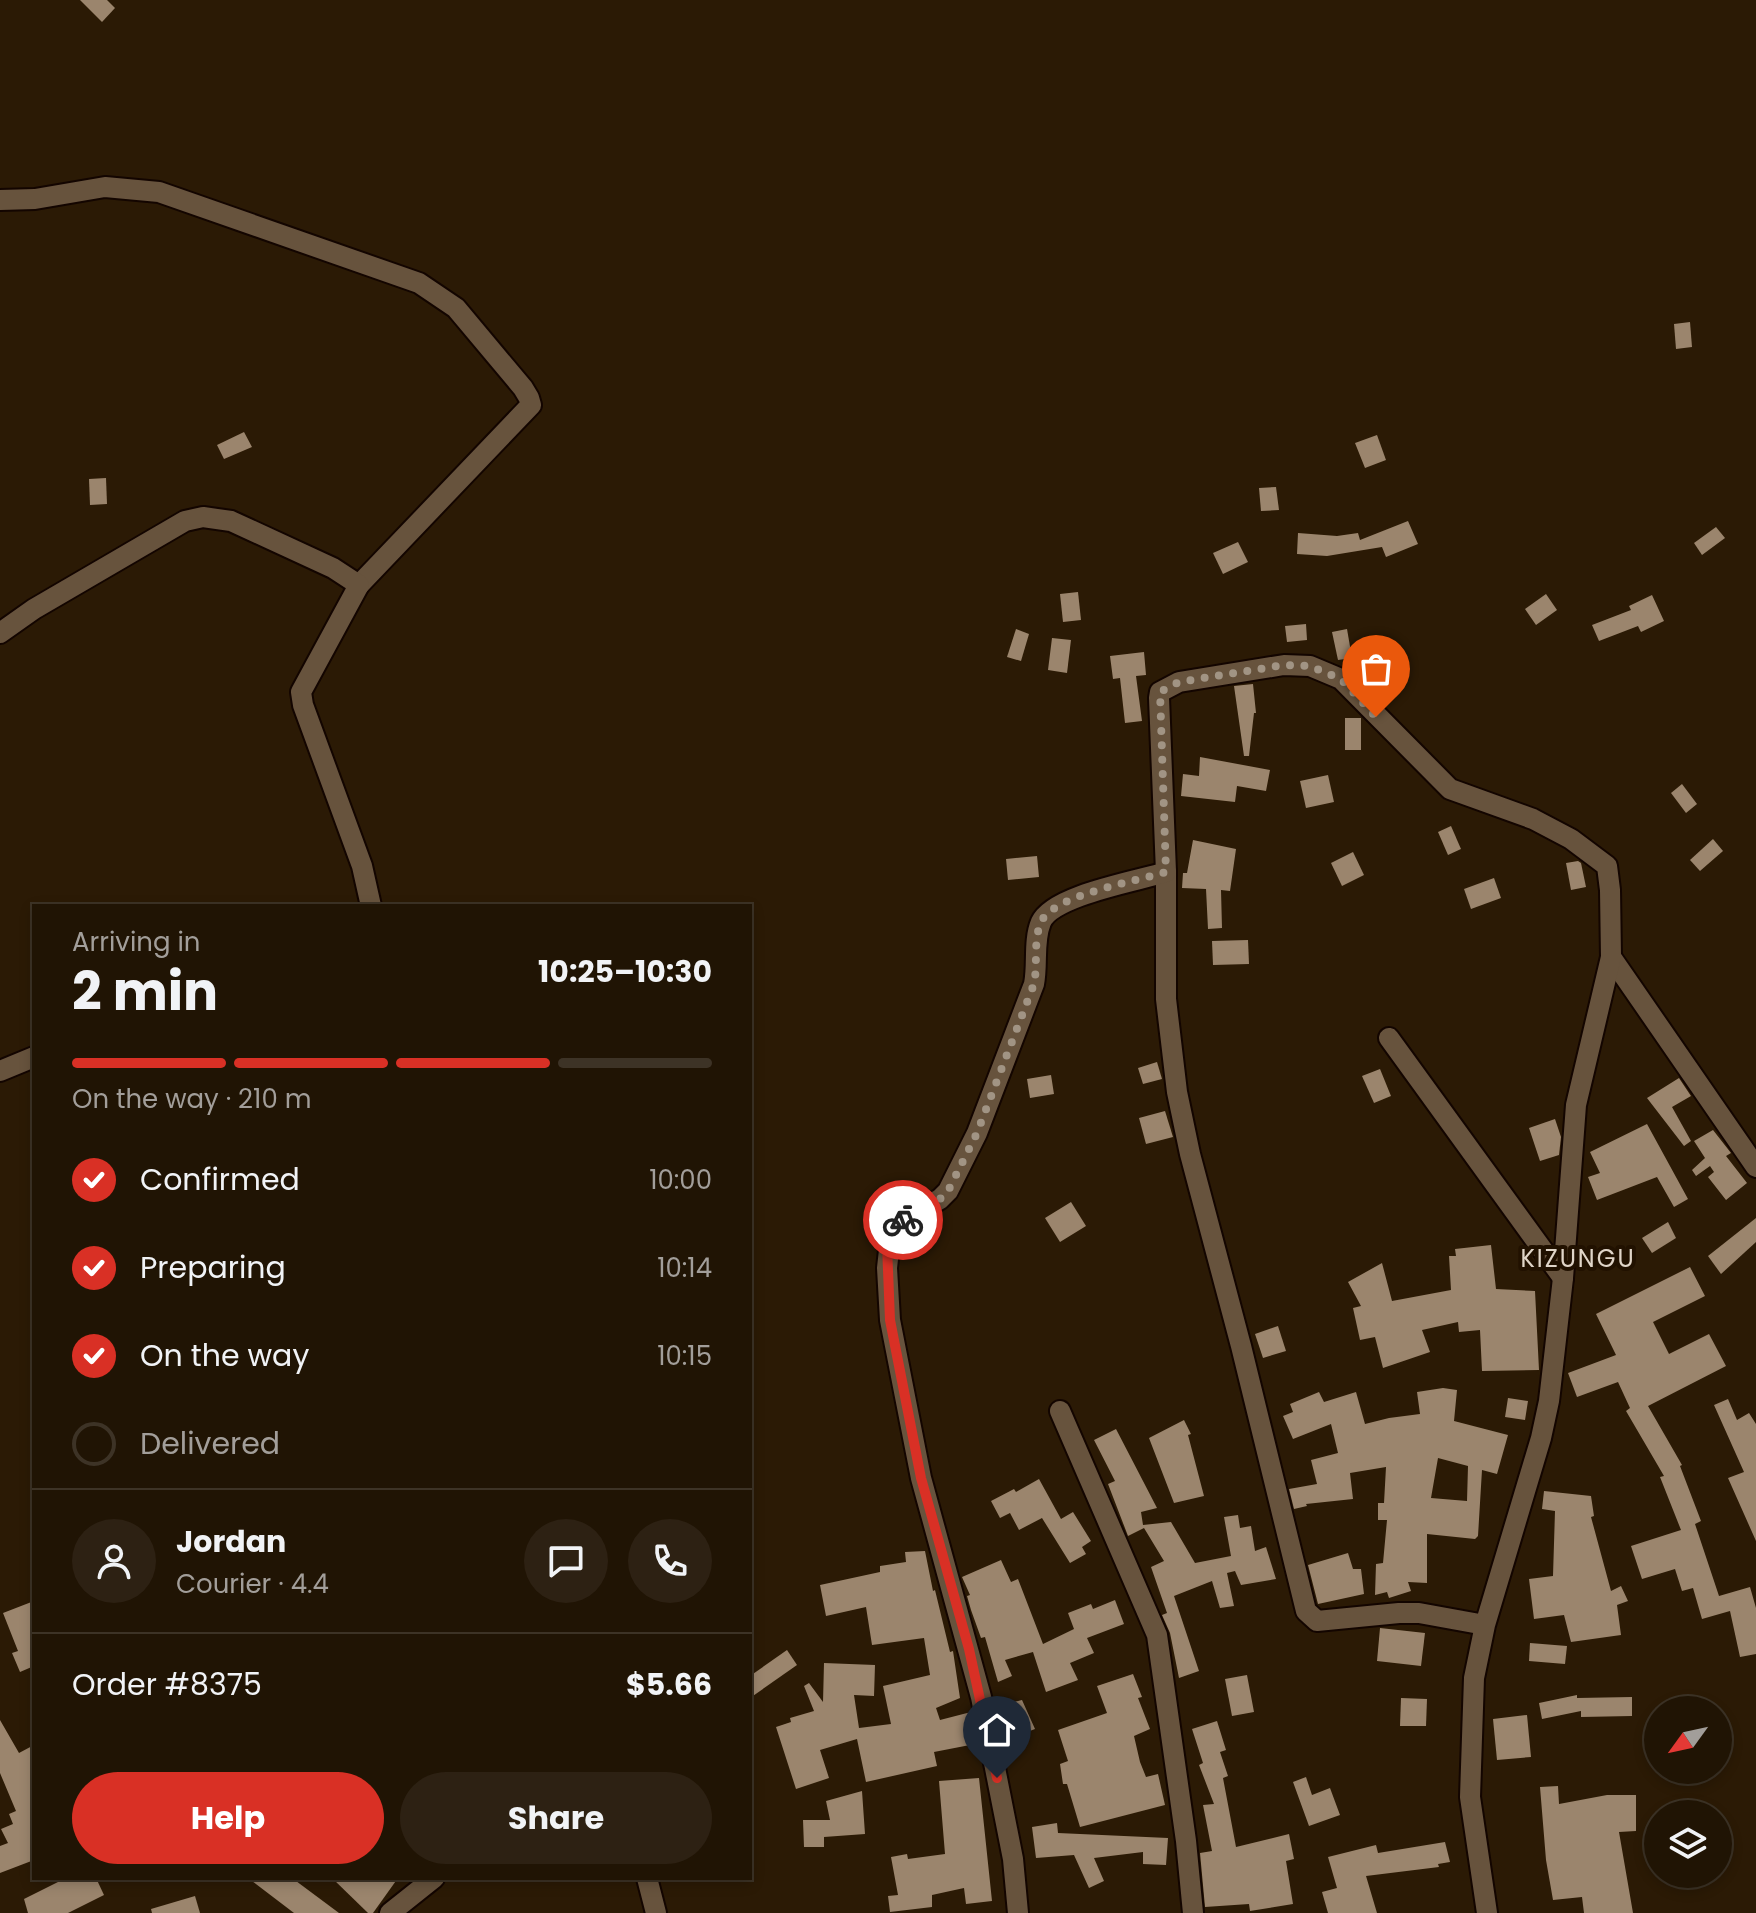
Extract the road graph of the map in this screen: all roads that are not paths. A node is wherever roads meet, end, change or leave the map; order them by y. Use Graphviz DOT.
graph roads {
  1 [pos="0,200"];
  2 [pos="359,585"];
  3 [pos="0,633"];
  4 [pos="1166,872"];
  5 [pos="371,904"];
  6 [pos="1611,957"];
  7 [pos="1389,1038"];
  8 [pos="32,1058"];
  9 [pos="0,1071"];
  10 [pos="1756,1167"];
  11 [pos="1563,1278"];
  12 [pos="1060,1411"];
  13 [pos="1485,1625"];
  14 [pos="431,1880"];
  15 [pos="648,1880"];
  16 [pos="390,1913"];
  17 [pos="656,1913"];
  18 [pos="1018,1913"];
  19 [pos="1193,1913"];
  20 [pos="1487,1913"];
  1 -- 2 [label="street"];
  2 -- 3 [label="street"];
  2 -- 5 [label="street"];
  4 -- 6 [label="street"];
  4 -- 13 [label="street"];
  4 -- 18 [label="street"];
  6 -- 10 [label="street"];
  6 -- 11 [label="street"];
  7 -- 11 [label="street"];
  8 -- 9 [label="street"];
  11 -- 13 [label="street"];
  12 -- 19 [label="street"];
  13 -- 20 [label="street"];
  14 -- 16 [label="street"];
  15 -- 17 [label="street"];
}
